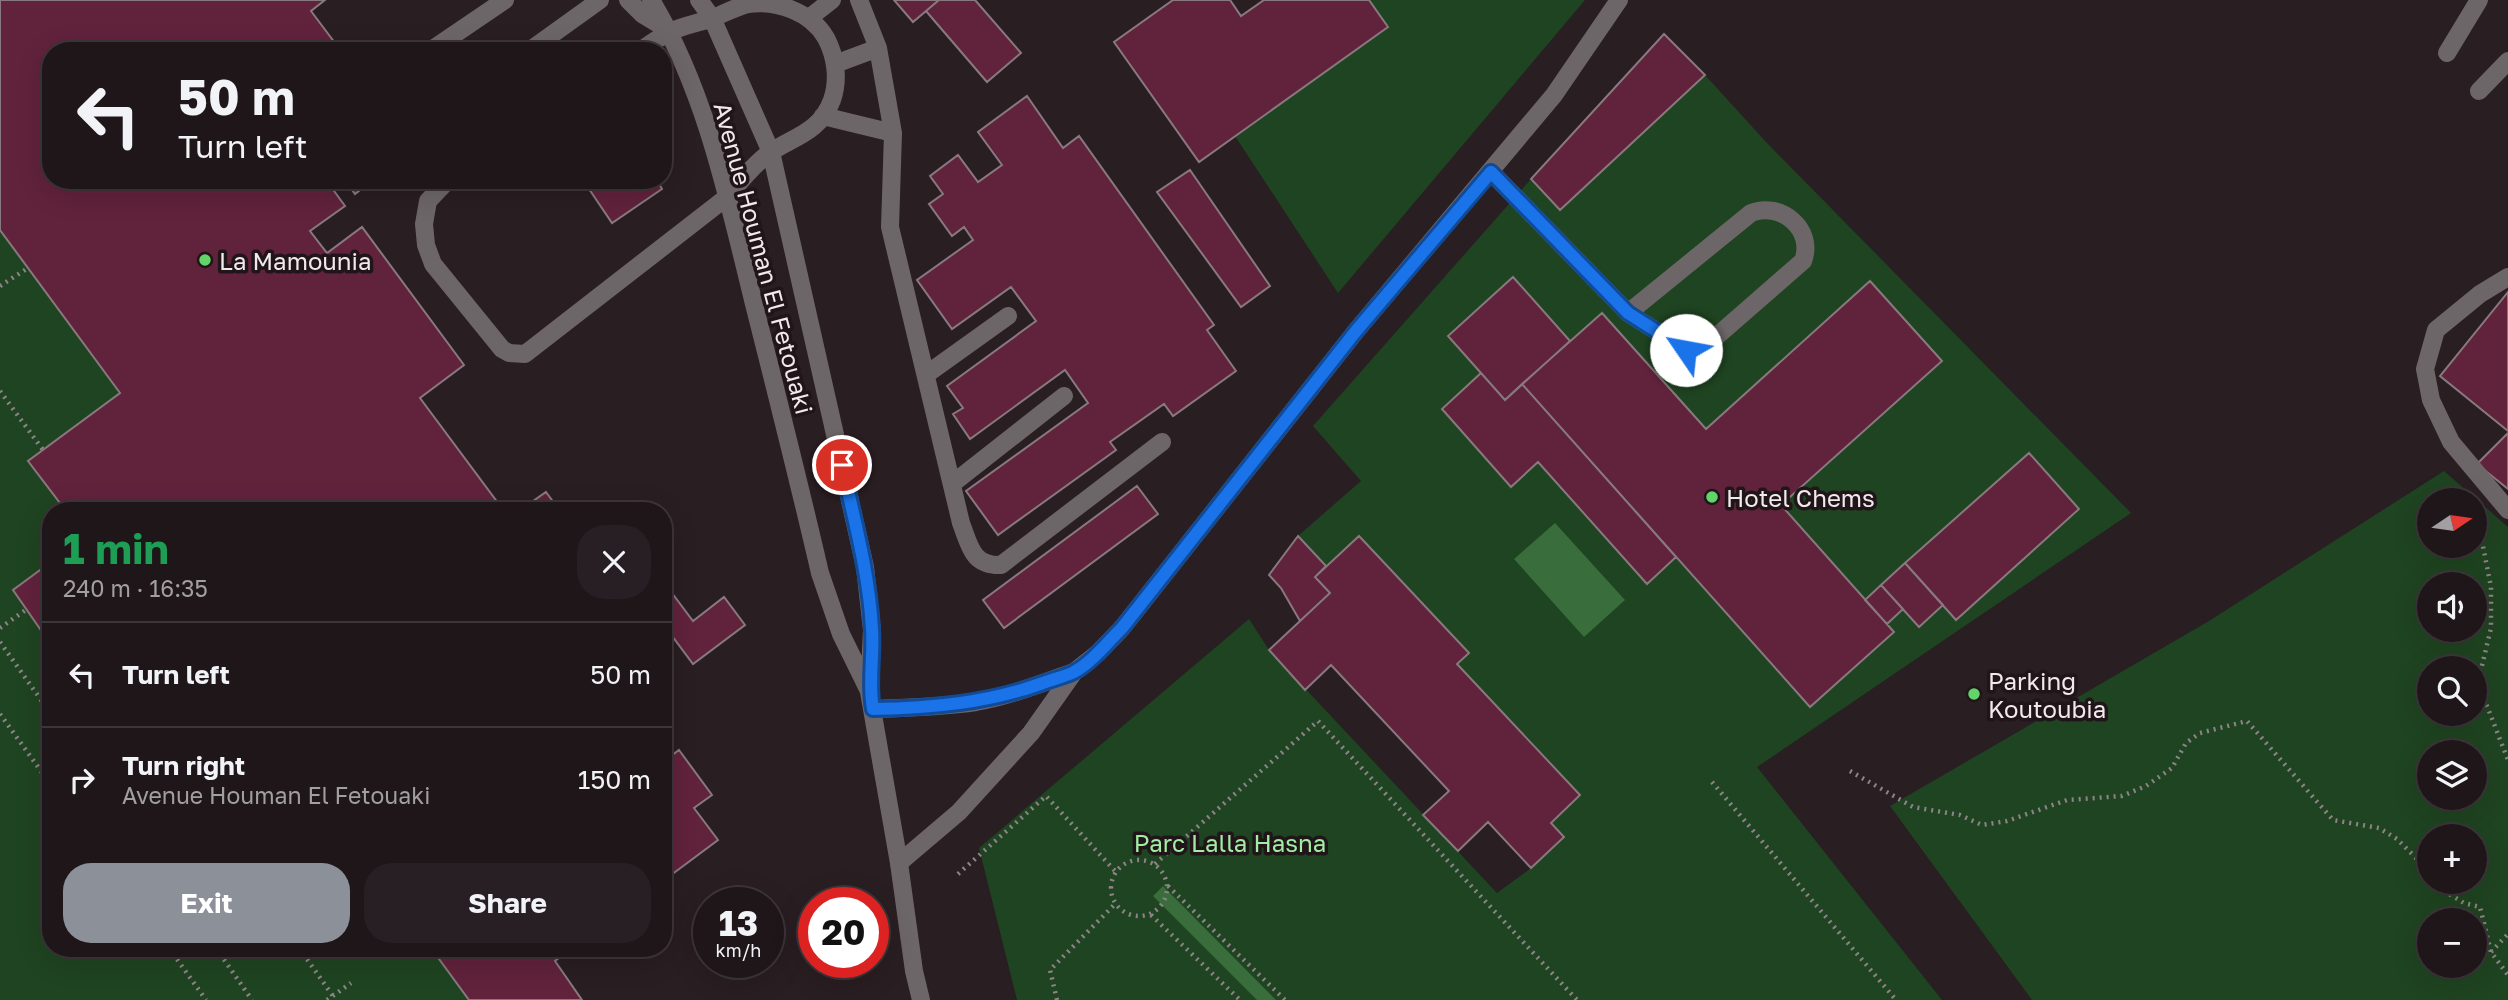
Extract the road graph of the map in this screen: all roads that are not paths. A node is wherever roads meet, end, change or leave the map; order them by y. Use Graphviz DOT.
graph roads {
  1 [pos="505,0"];
  2 [pos="600,0"];
  3 [pos="628,0"];
  4 [pos="651,0"];
  5 [pos="699,0"];
  6 [pos="832,0"];
  7 [pos="859,0"];
  8 [pos="1619,0"];
  9 [pos="2479,0"];
  10 [pos="712,18"];
  11 [pos="809,18"];
  12 [pos="670,32"];
  13 [pos="443,42"];
  14 [pos="542,42"];
  15 [pos="654,42"];
  16 [pos="878,48"];
  17 [pos="2447,53"];
  18 [pos="2508,61"];
  19 [pos="835,64"];
  20 [pos="2480,91"];
  21 [pos="823,117"];
  22 [pos="893,133"];
  23 [pos="771,152"];
  24 [pos="1491,172"];
  25 [pos="439,189"];
  26 [pos="727,197"];
  27 [pos="2508,277"];
  28 [pos="1628,313"];
  29 [pos="1008,316"];
  30 [pos="927,374"];
  31 [pos="1064,396"];
  32 [pos="1162,442"];
  33 [pos="952,484"];
  34 [pos="2508,510"];
  35 [pos="1074,671"];
  36 [pos="871,700"];
  37 [pos="899,863"];
  38 [pos="921,1000"];
  1 -- 13 [label="street"];
  2 -- 14 [label="street"];
  3 -- 12 [label="street"];
  4 -- 12 [label="street, Avenue Houman El Fetouaki"];
  5 -- 10 [label="street, Avenue Houman El Fetouaki"];
  6 -- 11 [label="street"];
  7 -- 16 [label="street"];
  8 -- 24 [label="street"];
  9 -- 17 [label="street"];
  10 -- 11 [label="street"];
  10 -- 12 [label="street"];
  10 -- 23 [label="street, Avenue Houman El Fetouaki"];
  11 -- 19 [label="street"];
  12 -- 15 [label="street"];
  12 -- 26 [label="street, Avenue Houman El Fetouaki"];
  16 -- 19 [label="street"];
  16 -- 22 [label="street"];
  18 -- 20 [label="street"];
  19 -- 21 [label="street"];
  21 -- 22 [label="street"];
  21 -- 23 [label="street"];
  22 -- 30 [label="street"];
  23 -- 26 [label="street"];
  23 -- 36 [label="street, Avenue Houman El Fetouaki"];
  24 -- 28 [label="street"];
  24 -- 35 [label="street"];
  25 -- 26 [label="street"];
  26 -- 36 [label="street, Avenue Houman El Fetouaki"];
  27 -- 34 [label="street"];
  28 -- 28 [label="street"];
  29 -- 30 [label="street"];
  30 -- 33 [label="street"];
  31 -- 33 [label="street"];
  32 -- 33 [label="street"];
  35 -- 36 [label="street"];
  35 -- 37 [label="street"];
  36 -- 37 [label="street, Avenue Houman El Fetouaki"];
  37 -- 38 [label="street, Avenue Houman El Fetouaki"];
}
